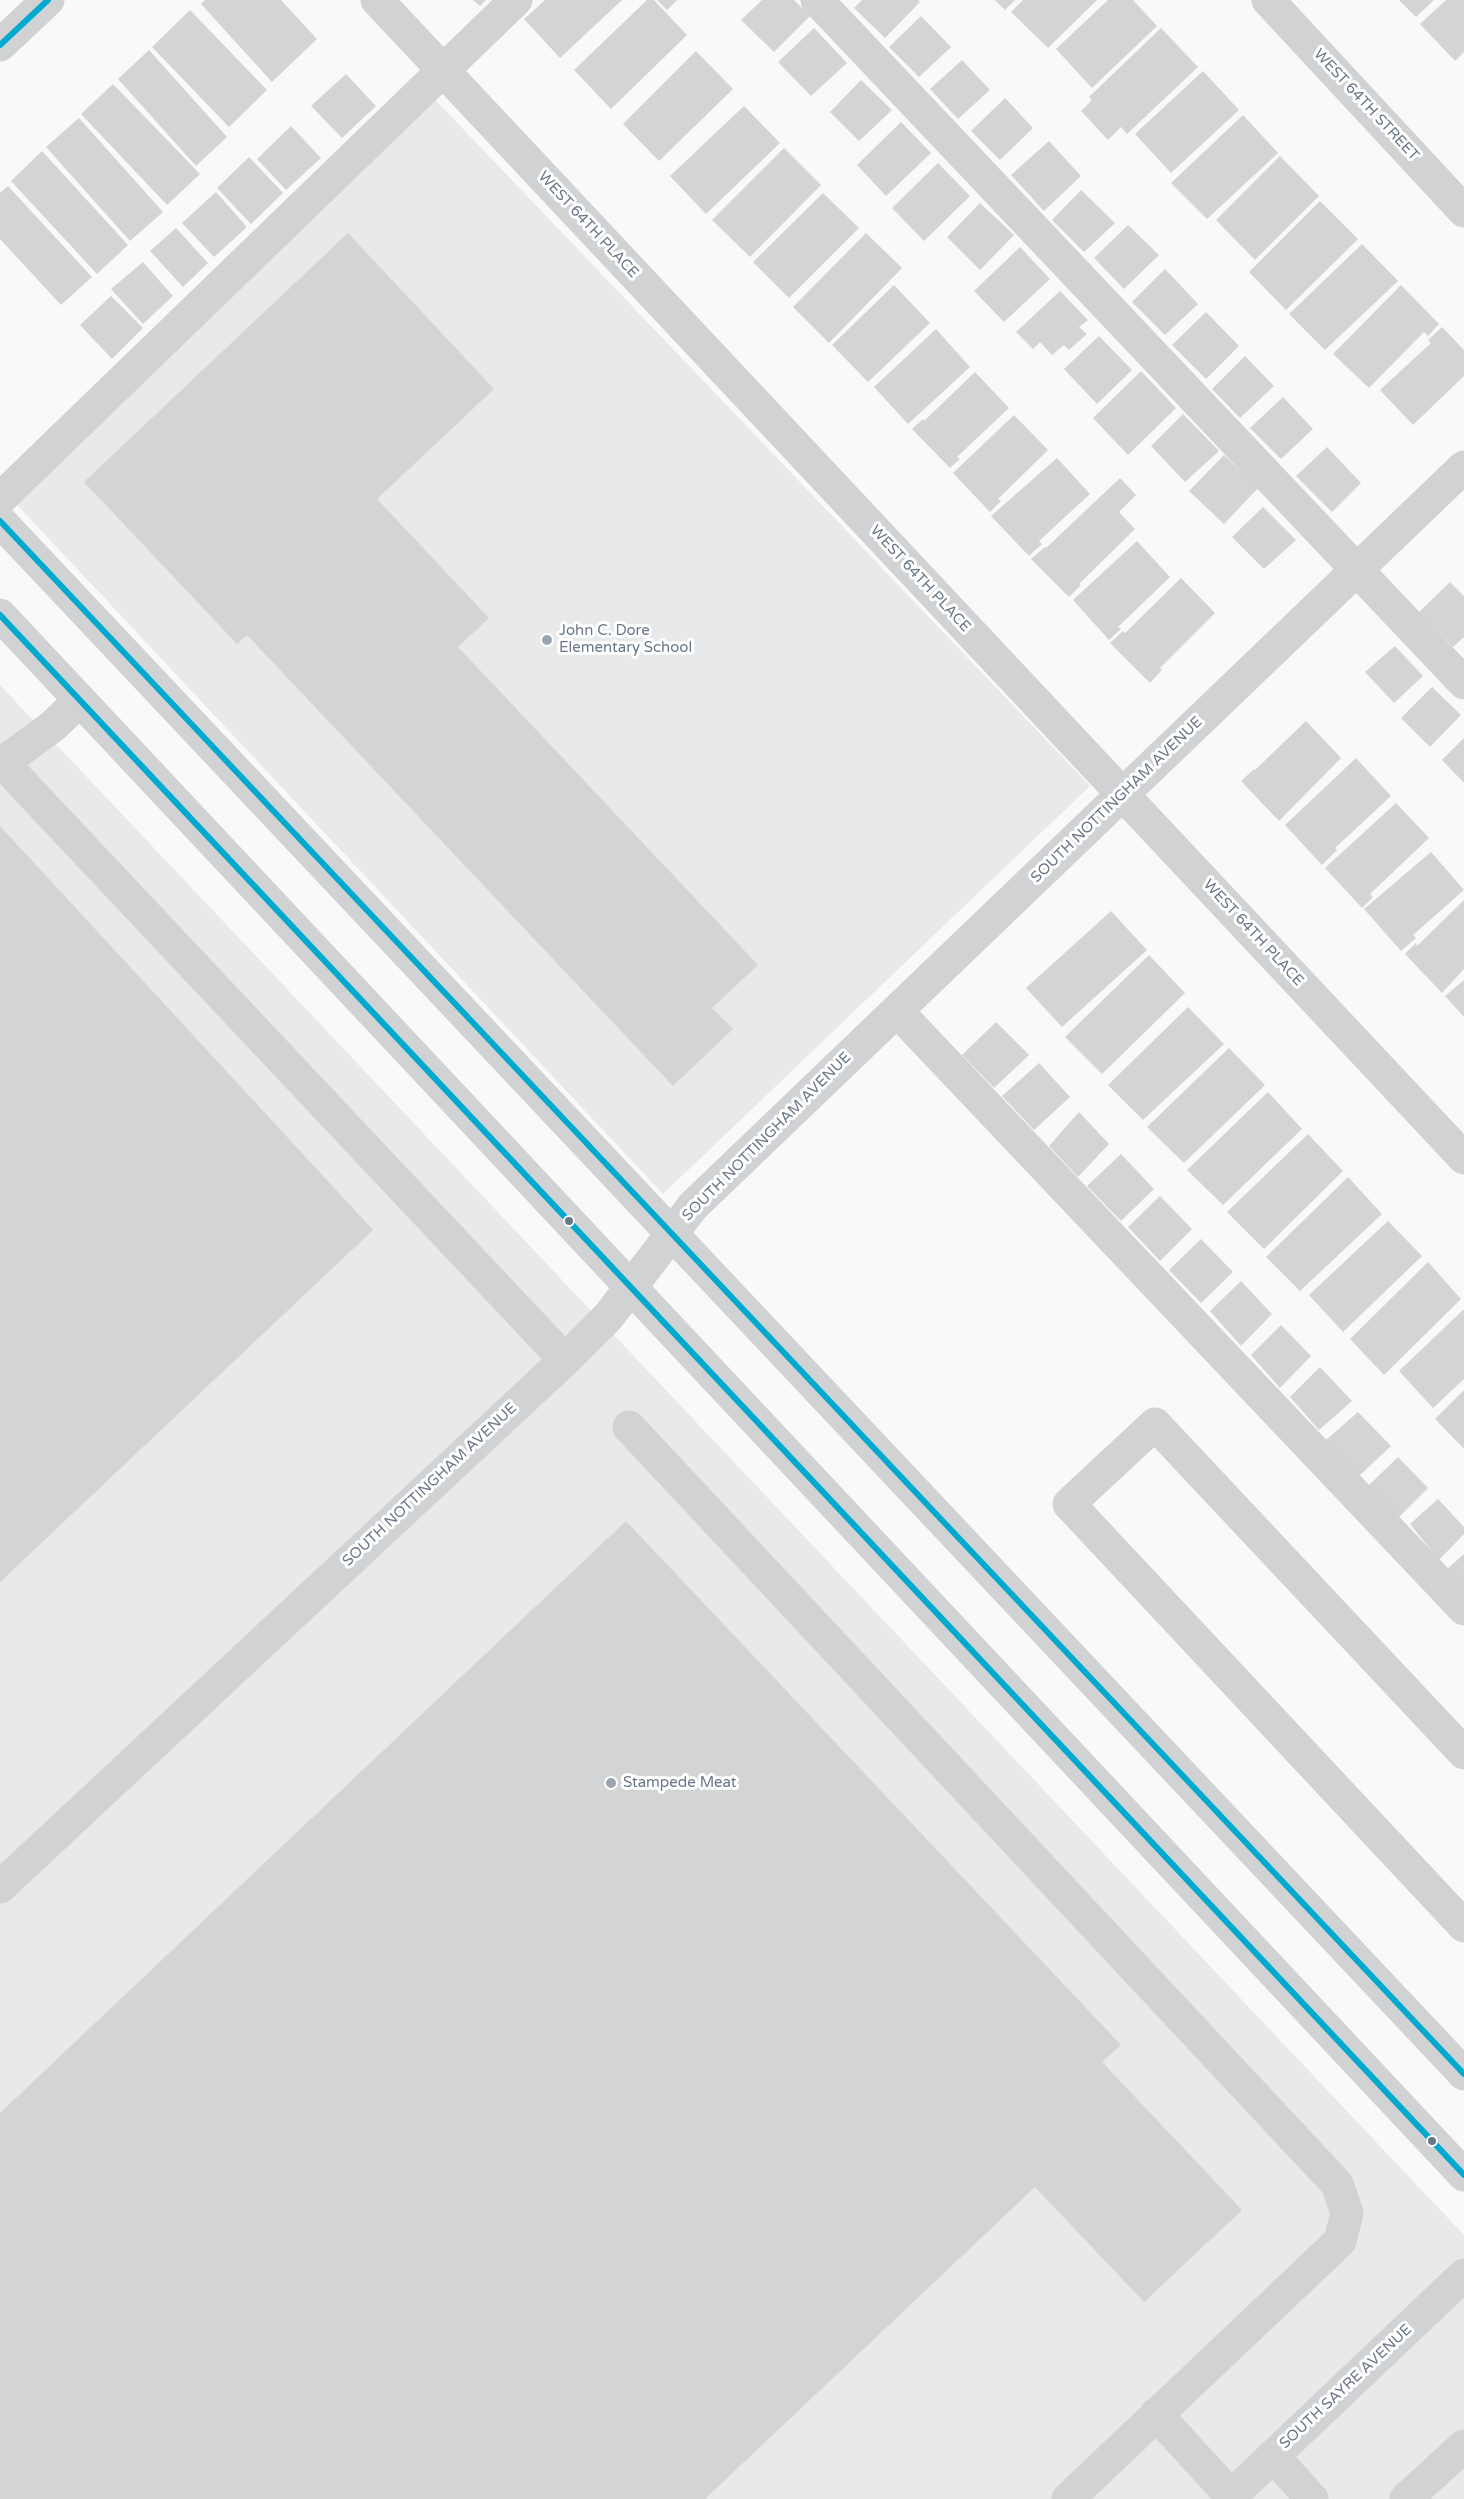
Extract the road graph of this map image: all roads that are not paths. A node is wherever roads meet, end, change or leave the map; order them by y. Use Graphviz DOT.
graph roads {
  1 [pos="48,0"];
  2 [pos="377,0"];
  3 [pos="516,0"];
  4 [pos="817,0"];
  5 [pos="1268,0"];
  6 [pos="0,45"];
  7 [pos="442,70"];
  8 [pos="1464,211"];
  9 [pos="1464,467"];
  10 [pos="0,499"];
  11 [pos="0,521"];
  12 [pos="1358,569"];
  13 [pos="0,615"];
  14 [pos="1464,683"];
  15 [pos="80,700"];
  16 [pos="2,764"];
  17 [pos="1123,794"];
  18 [pos="897,1011"];
  19 [pos="1464,1158"];
  20 [pos="672,1233"];
  21 [pos="631,1287"];
  22 [pos="565,1360"];
  23 [pos="629,1427"];
  24 [pos="1464,1609"];
  25 [pos="1464,1753"];
  26 [pos="0,1887"];
  27 [pos="1464,1926"];
  28 [pos="1464,2074"];
  29 [pos="1464,2175"];
  30 [pos="1464,2276"];
  31 [pos="1156,2414"];
  32 [pos="1464,2446"];
  33 [pos="1273,2456"];
  34 [pos="1230,2497"];
  35 [pos="1068,2499"];
  36 [pos="1312,2499"];
  37 [pos="1406,2499"];
  1 -- 6 [label="street"];
  2 -- 7 [label="street, WEST 64TH PLACE"];
  3 -- 7 [label="street"];
  4 -- 12 [label="street"];
  5 -- 8 [label="street, WEST 64TH STREET"];
  7 -- 10 [label="street"];
  7 -- 17 [label="street, WEST 64TH PLACE"];
  9 -- 12 [label="street, SOUTH NOTTINGHAM AVENUE"];
  11 -- 20 [label="street"];
  12 -- 14 [label="street"];
  12 -- 17 [label="street, SOUTH NOTTINGHAM AVENUE"];
  13 -- 15 [label="street"];
  15 -- 16 [label="street"];
  15 -- 21 [label="street"];
  16 -- 22 [label="street"];
  17 -- 18 [label="street, SOUTH NOTTINGHAM AVENUE"];
  17 -- 19 [label="street, WEST 64TH PLACE"];
  18 -- 20 [label="street, SOUTH NOTTINGHAM AVENUE"];
  18 -- 24 [label="street"];
  20 -- 21 [label="street, SOUTH NOTTINGHAM AVENUE"];
  20 -- 28 [label="street"];
  21 -- 22 [label="street, SOUTH NOTTINGHAM AVENUE"];
  21 -- 29 [label="street"];
  22 -- 26 [label="street, SOUTH NOTTINGHAM AVENUE"];
  23 -- 31 [label="street"];
  25 -- 27 [label="street"];
  30 -- 33 [label="street, SOUTH SAYRE AVENUE"];
  31 -- 34 [label="street"];
  31 -- 35 [label="street"];
  32 -- 37 [label="street"];
  33 -- 34 [label="street, SOUTH SAYRE AVENUE"];
  33 -- 36 [label="street"];
}
